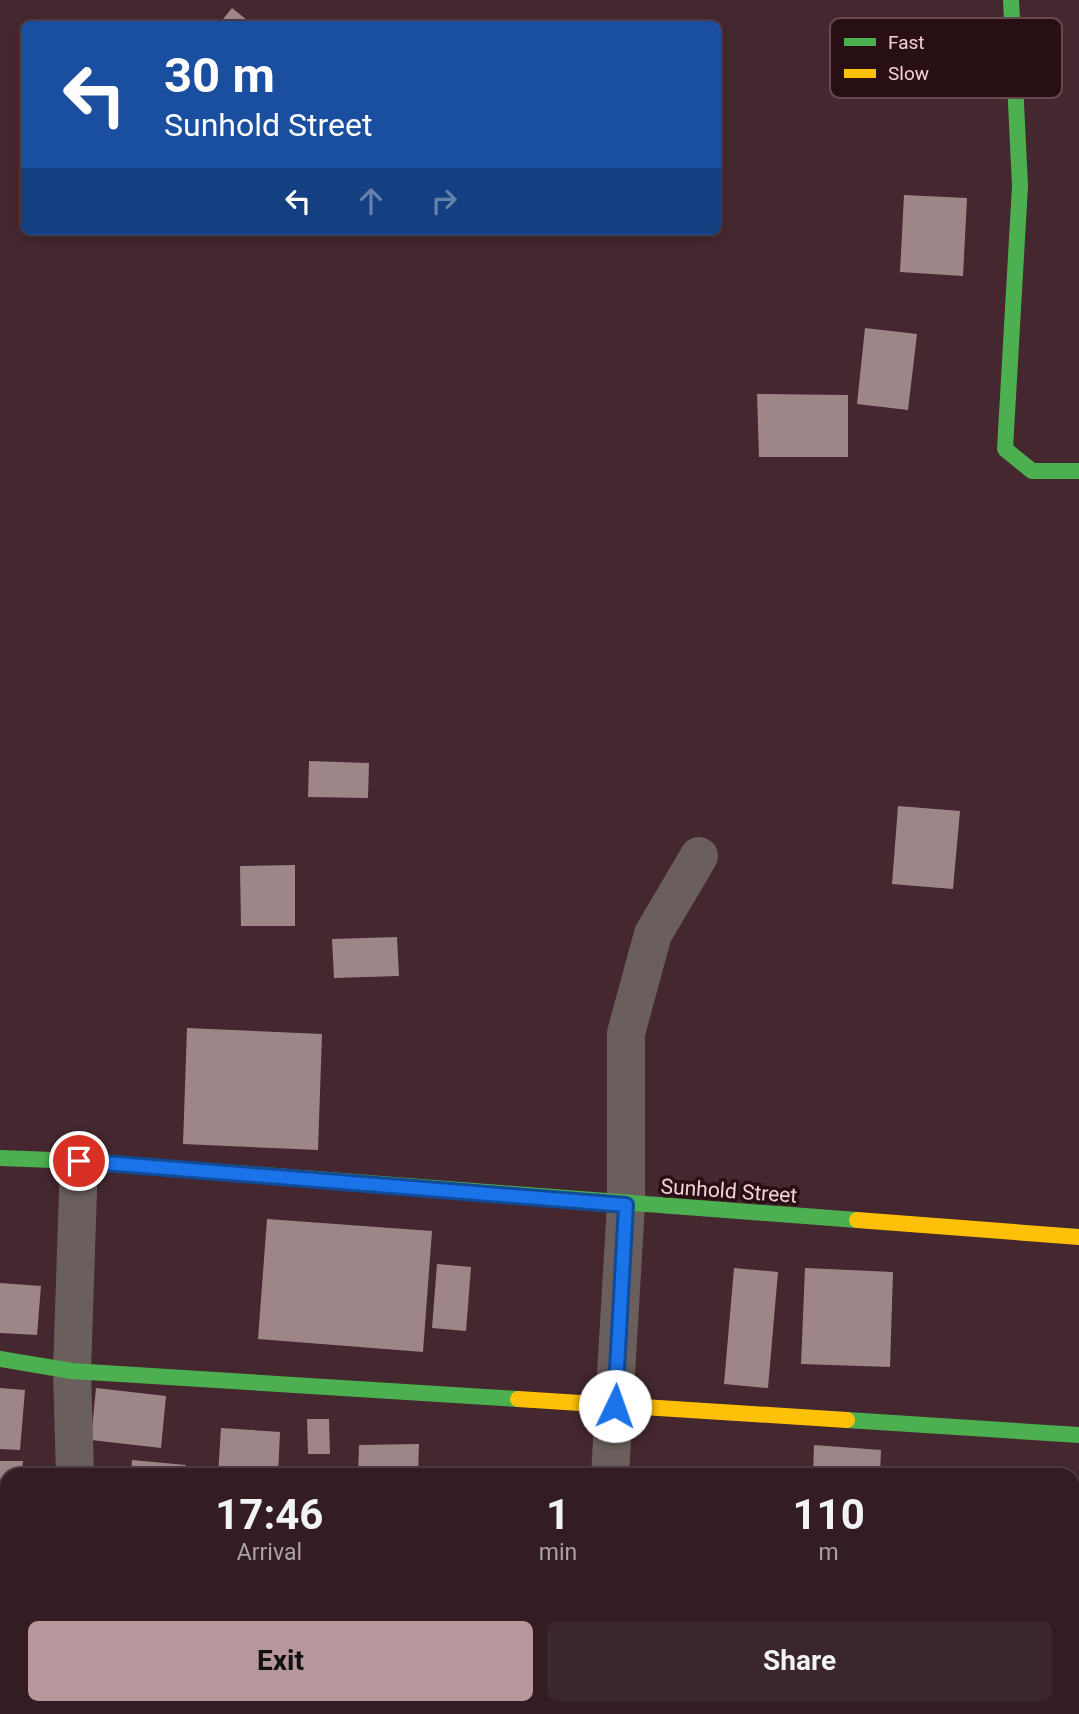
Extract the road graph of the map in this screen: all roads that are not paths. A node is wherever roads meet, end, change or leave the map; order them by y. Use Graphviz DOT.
graph roads {
  1 [pos="1011,0"];
  2 [pos="1012,18"];
  3 [pos="1016,98"];
  4 [pos="1079,471"];
  5 [pos="699,856"];
  6 [pos="0,1158"];
  7 [pos="79,1161"];
  8 [pos="626,1205"];
  9 [pos="1079,1237"];
  10 [pos="0,1359"];
  11 [pos="72,1371"];
  12 [pos="615,1406"];
  13 [pos="1079,1435"];
  14 [pos="75,1468"];
  15 [pos="611,1468"];
  1 -- 2 [label="street"];
  3 -- 4 [label="street"];
  5 -- 8 [label="street"];
  6 -- 7 [label="street, Sunhold Street"];
  7 -- 8 [label="street, Sunhold Street"];
  7 -- 11 [label="street"];
  8 -- 9 [label="street, Sunhold Street"];
  8 -- 12 [label="street"];
  10 -- 11 [label="street"];
  11 -- 12 [label="street"];
  11 -- 14 [label="street"];
  12 -- 13 [label="street"];
  12 -- 15 [label="street"];
}
